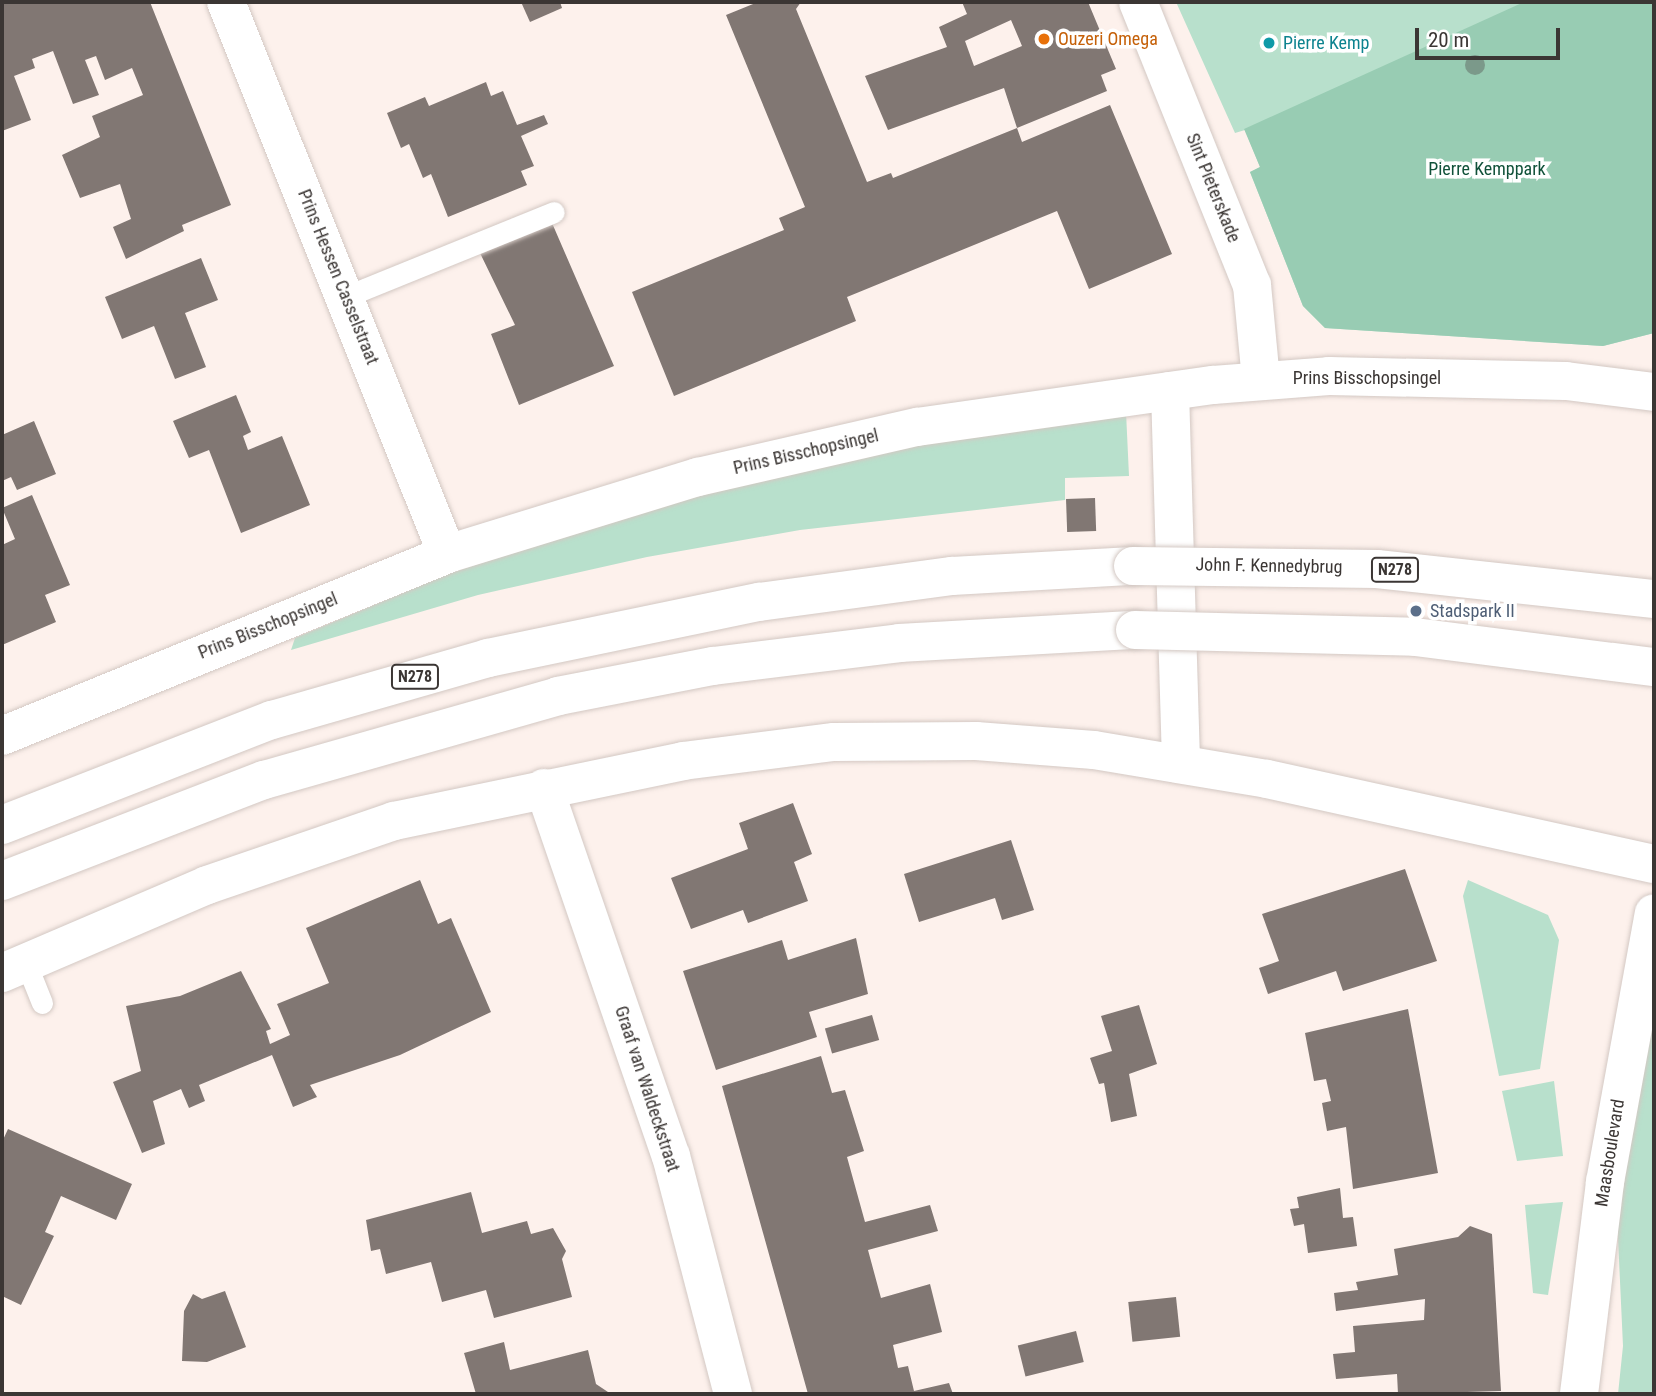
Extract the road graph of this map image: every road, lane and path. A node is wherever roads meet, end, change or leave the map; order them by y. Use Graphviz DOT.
graph roads {
  1 [pos="226,2"];
  2 [pos="1138,2"];
  3 [pos="554,212"];
  4 [pos="346,296"];
  5 [pos="1261,380"];
  6 [pos="1650,388"];
  7 [pos="1170,391"];
  8 [pos="447,554"];
  9 [pos="1654,599"];
  10 [pos="1654,667"];
  11 [pos="2,736"];
  12 [pos="1181,764"];
  13 [pos="544,788"];
  14 [pos="2,825"];
  15 [pos="1654,864"];
  16 [pos="2,881"];
  17 [pos="1654,913"];
  18 [pos="14,968"];
  19 [pos="42,1003"];
  20 [pos="1573,1388"];
  21 [pos="733,1394"];
  1 -- 4 [label="main road, Prins Hessen Casselstraat"];
  2 -- 5 [label="main road, Sint Pieterskade"];
  3 -- 4 [label="lane"];
  4 -- 8 [label="main road, Prins Hessen Casselstraat"];
  5 -- 6 [label="main road, Prins Bisschopsingel"];
  5 -- 7 [label="main road, Prins Bisschopsingel"];
  7 -- 8 [label="main road, Prins Bisschopsingel"];
  7 -- 12 [label="main road"];
  8 -- 11 [label="main road, Prins Bisschopsingel"];
  9 -- 14 [label="main road, John F. Kennedybrug / N278, bridge"];
  10 -- 16 [label="main road, bridge"];
  12 -- 13 [label="main road"];
  12 -- 15 [label="main road"];
  13 -- 18 [label="main road"];
  13 -- 21 [label="main road, Graaf van Waldeckstraat"];
  17 -- 20 [label="main road, Maasboulevard"];
  18 -- 19 [label="lane"];
}
